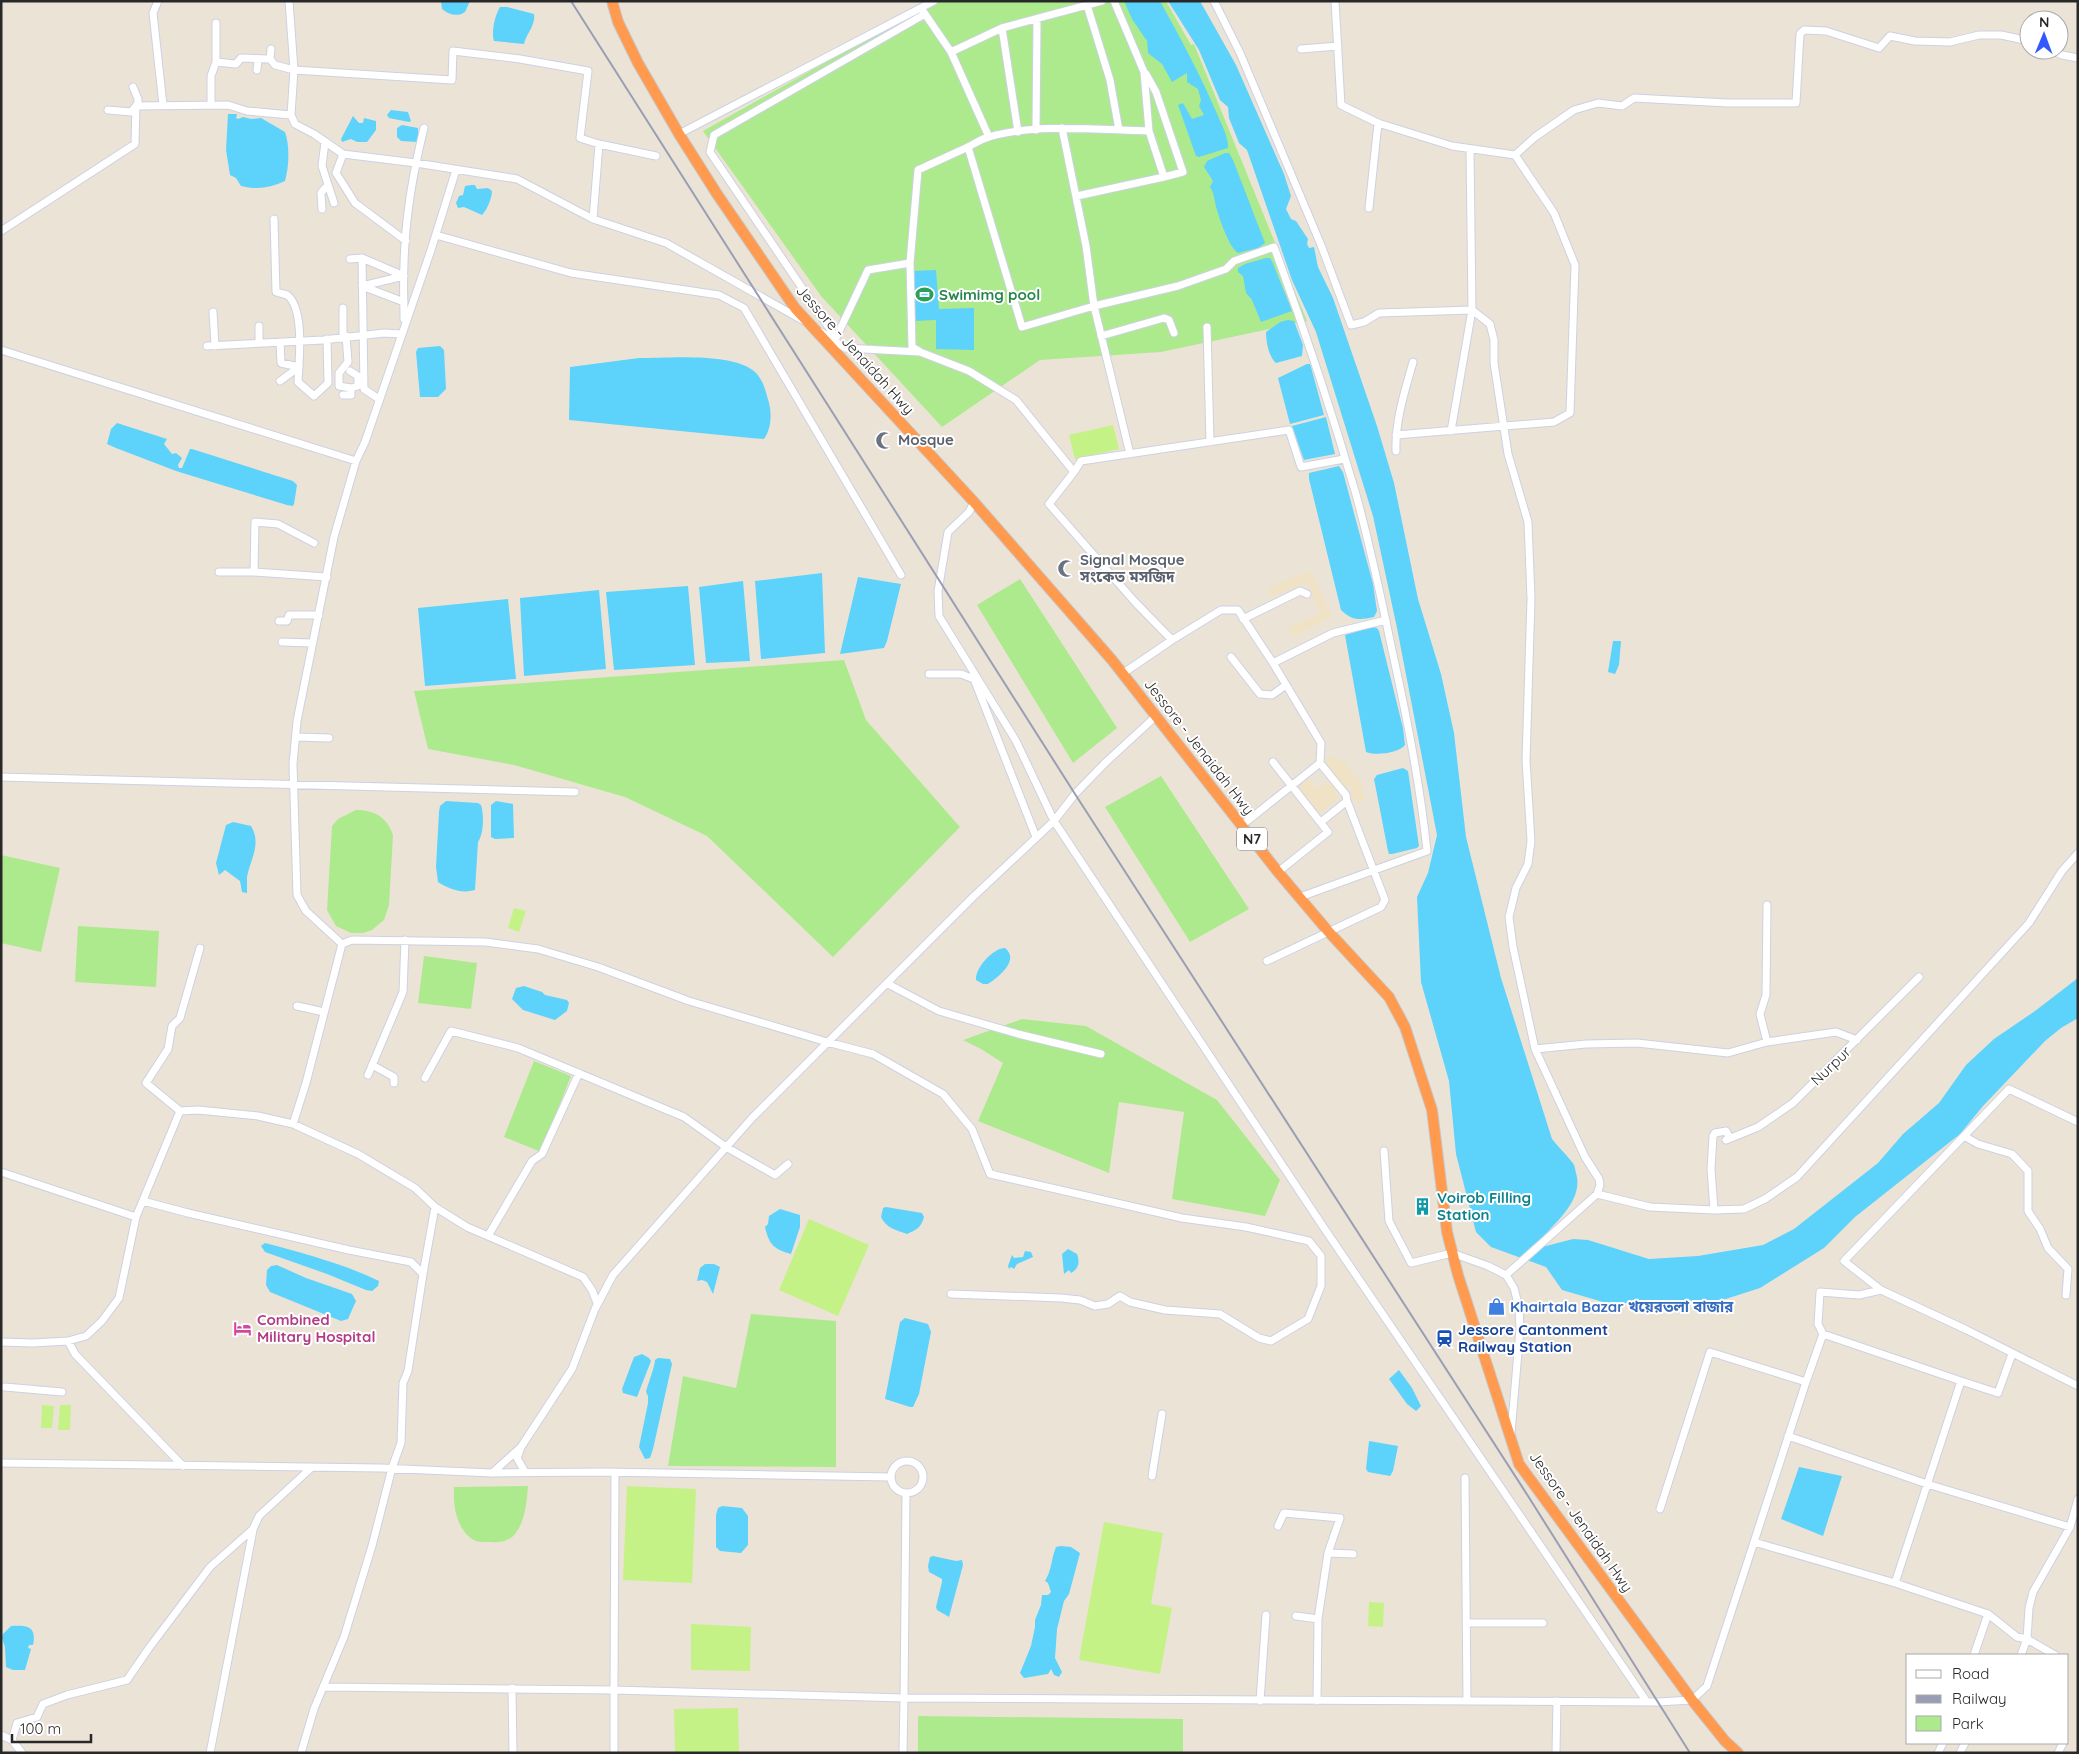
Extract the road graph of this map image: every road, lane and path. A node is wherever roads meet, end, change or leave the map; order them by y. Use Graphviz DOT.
graph roads {
  1 [pos="158,1"];
  2 [pos="290,1"];
  3 [pos="612,1"];
  4 [pos="934,1"];
  5 [pos="1102,1"];
  6 [pos="1114,1"];
  7 [pos="1214,1"];
  8 [pos="1335,1"];
  9 [pos="1088,5"];
  10 [pos="923,11"];
  11 [pos="1037,19"];
  12 [pos="216,23"];
  13 [pos="1002,28"];
  14 [pos="2019,39"];
  15 [pos="1338,46"];
  16 [pos="271,49"];
  17 [pos="1301,49"];
  18 [pos="952,52"];
  19 [pos="258,59"];
  20 [pos="270,59"];
  21 [pos="216,62"];
  22 [pos="257,70"];
  23 [pos="294,70"];
  24 [pos="1144,72"];
  25 [pos="133,88"];
  26 [pos="211,104"];
  27 [pos="163,105"];
  28 [pos="137,106"];
  29 [pos="108,110"];
  30 [pos="291,115"];
  31 [pos="1378,123"];
  32 [pos="424,128"];
  33 [pos="1062,128"];
  34 [pos="1036,130"];
  35 [pos="1119,130"];
  36 [pos="1149,131"];
  37 [pos="1018,132"];
  38 [pos="679,134"];
  39 [pos="989,137"];
  40 [pos="325,142"];
  41 [pos="599,144"];
  42 [pos="968,147"];
  43 [pos="1470,149"];
  44 [pos="343,154"];
  45 [pos="1515,155"];
  46 [pos="656,156"];
  47 [pos="416,163"];
  48 [pos="456,170"];
  49 [pos="336,173"];
  50 [pos="1164,177"];
  51 [pos="331,180"];
  52 [pos="325,188"];
  53 [pos="1077,196"];
  54 [pos="334,202"];
  55 [pos="1369,208"];
  56 [pos="322,209"];
  57 [pos="274,218"];
  58 [pos="594,219"];
  59 [pos="1,232"];
  60 [pos="436,235"];
  61 [pos="406,241"];
  62 [pos="362,258"];
  63 [pos="350,259"];
  64 [pos="910,263"];
  65 [pos="404,276"];
  66 [pos="362,286"];
  67 [pos="404,302"];
  68 [pos="1094,306"];
  69 [pos="343,308"];
  70 [pos="1472,310"];
  71 [pos="213,312"];
  72 [pos="807,322"];
  73 [pos="404,324"];
  74 [pos="259,326"];
  75 [pos="1207,327"];
  76 [pos="1174,333"];
  77 [pos="401,334"];
  78 [pos="362,335"];
  79 [pos="1101,336"];
  80 [pos="345,337"];
  81 [pos="327,339"];
  82 [pos="299,340"];
  83 [pos="259,342"];
  84 [pos="280,342"];
  85 [pos="1,350"];
  86 [pos="920,352"];
  87 [pos="1414,362"];
  88 [pos="299,367"];
  89 [pos="350,371"];
  90 [pos="280,380"];
  91 [pos="326,386"];
  92 [pos="339,386"];
  93 [pos="351,388"];
  94 [pos="343,395"];
  95 [pos="379,399"];
  96 [pos="1504,425"];
  97 [pos="1451,431"];
  98 [pos="1396,435"];
  99 [pos="1210,442"];
  100 [pos="1396,451"];
  101 [pos="1130,454"];
  102 [pos="1344,459"];
  103 [pos="356,461"];
  104 [pos="1074,472"];
  105 [pos="974,502"];
  106 [pos="314,543"];
  107 [pos="219,572"];
  108 [pos="254,572"];
  109 [pos="901,575"];
  110 [pos="327,577"];
  111 [pos="1307,594"];
  112 [pos="319,616"];
  113 [pos="1243,618"];
  114 [pos="1386,620"];
  115 [pos="279,621"];
  116 [pos="1172,640"];
  117 [pos="282,642"];
  118 [pos="312,642"];
  119 [pos="1231,657"];
  120 [pos="1273,664"];
  121 [pos="929,674"];
  122 [pos="1122,674"];
  123 [pos="1286,685"];
  124 [pos="1155,717"];
  125 [pos="296,737"];
  126 [pos="328,738"];
  127 [pos="1273,762"];
  128 [pos="1320,763"];
  129 [pos="1,777"];
  130 [pos="295,784"];
  131 [pos="1292,785"];
  132 [pos="575,792"];
  133 [pos="1347,801"];
  134 [pos="1054,821"];
  135 [pos="1321,822"];
  136 [pos="1241,826"];
  137 [pos="1036,837"];
  138 [pos="2078,853"];
  139 [pos="1374,870"];
  140 [pos="1278,872"];
  141 [pos="1300,897"];
  142 [pos="1767,905"];
  143 [pos="1328,932"];
  144 [pos="405,940"];
  145 [pos="342,944"];
  146 [pos="200,948"];
  147 [pos="1267,961"];
  148 [pos="1919,977"];
  149 [pos="888,984"];
  150 [pos="297,1006"];
  151 [pos="324,1012"];
  152 [pos="1857,1040"];
  153 [pos="827,1042"];
  154 [pos="1767,1042"];
  155 [pos="1535,1048"];
  156 [pos="1100,1054"];
  157 [pos="372,1065"];
  158 [pos="579,1073"];
  159 [pos="368,1075"];
  160 [pos="425,1078"];
  161 [pos="394,1083"];
  162 [pos="180,1111"];
  163 [pos="2078,1122"];
  164 [pos="293,1124"];
  165 [pos="1964,1136"];
  166 [pos="726,1147"];
  167 [pos="1384,1151"];
  168 [pos="788,1164"];
  169 [pos="1,1172"];
  170 [pos="1597,1194"];
  171 [pos="144,1201"];
  172 [pos="435,1207"];
  173 [pos="1714,1210"];
  174 [pos="136,1217"];
  175 [pos="488,1236"];
  176 [pos="1452,1253"];
  177 [pos="423,1274"];
  178 [pos="1506,1275"];
  179 [pos="1881,1290"];
  180 [pos="951,1294"];
  181 [pos="2066,1295"];
  182 [pos="597,1303"];
  183 [pos="1823,1334"];
  184 [pos="68,1341"];
  185 [pos="1,1342"];
  186 [pos="2012,1354"];
  187 [pos="1961,1381"];
  188 [pos="1806,1382"];
  189 [pos="2078,1386"];
  190 [pos="5,1387"];
  191 [pos="62,1392"];
  192 [pos="1162,1414"];
  193 [pos="1788,1436"];
  194 [pos="1510,1440"];
  195 [pos="521,1447"];
  196 [pos="1,1463"];
  197 [pos="183,1466"];
  198 [pos="311,1468"];
  199 [pos="392,1468"];
  200 [pos="525,1472"];
  201 [pos="615,1472"];
  202 [pos="492,1473"];
  203 [pos="1152,1476"];
  204 [pos="890,1477"];
  205 [pos="1465,1478"];
  206 [pos="1927,1484"];
  207 [pos="906,1494"];
  208 [pos="2078,1499"];
  209 [pos="1660,1508"];
  210 [pos="2075,1520"];
  211 [pos="1278,1526"];
  212 [pos="2070,1527"];
  213 [pos="253,1529"];
  214 [pos="1754,1542"];
  215 [pos="1328,1553"];
  216 [pos="1353,1554"];
  217 [pos="1895,1583"];
  218 [pos="1988,1614"];
  219 [pos="1266,1615"];
  220 [pos="1296,1616"];
  221 [pos="1318,1619"];
  222 [pos="1543,1622"];
  223 [pos="1466,1623"];
  224 [pos="2027,1639"];
  225 [pos="1974,1654"];
  226 [pos="2021,1654"];
  227 [pos="2053,1654"];
  228 [pos="323,1687"];
  229 [pos="512,1688"];
  230 [pos="614,1690"];
  231 [pos="904,1698"];
  232 [pos="1692,1700"];
  233 [pos="1260,1701"];
  234 [pos="1317,1701"];
  235 [pos="1467,1701"];
  236 [pos="1557,1701"];
  237 [pos="1647,1702"];
  238 [pos="1,1735"];
  239 [pos="12,1740"];
  240 [pos="22,1753"];
  241 [pos="210,1753"];
  242 [pos="301,1753"];
  243 [pos="513,1753"];
  244 [pos="614,1753"];
  245 [pos="903,1753"];
  246 [pos="1556,1753"];
  247 [pos="1738,1753"];
  1 -- 27 [label="street"];
  2 -- 23 [label="street"];
  3 -- 38 [label="highway, Jessore - Jenaidah Hwy / N7"];
  4 -- 10 [label="street"];
  5 -- 9 [label="street"];
  6 -- 24 [label="street"];
  7 -- 70 [label="street"];
  8 -- 15 [label="street"];
  9 -- 11 [label="street"];
  9 -- 35 [label="street"];
  10 -- 18 [label="street"];
  10 -- 38 [label="street"];
  10 -- 64 [label="street"];
  11 -- 13 [label="street"];
  11 -- 34 [label="street"];
  12 -- 21 [label="street"];
  13 -- 18 [label="street"];
  13 -- 37 [label="street"];
  14 -- 45 [label="street"];
  15 -- 17 [label="street"];
  15 -- 31 [label="street"];
  16 -- 20 [label="street"];
  18 -- 39 [label="street"];
  19 -- 20 [label="street"];
  19 -- 21 [label="street"];
  19 -- 22 [label="street"];
  20 -- 23 [label="street"];
  21 -- 26 [label="street"];
  23 -- 30 [label="street"];
  23 -- 41 [label="street"];
  24 -- 36 [label="street"];
  24 -- 50 [label="street"];
  25 -- 28 [label="street"];
  26 -- 27 [label="street"];
  26 -- 30 [label="street"];
  27 -- 28 [label="street"];
  28 -- 29 [label="street"];
  28 -- 59 [label="street"];
  30 -- 40 [label="street"];
  31 -- 43 [label="street"];
  31 -- 55 [label="street"];
  32 -- 47 [label="street"];
  33 -- 34 [label="street"];
  33 -- 35 [label="street"];
  33 -- 53 [label="street"];
  34 -- 37 [label="street"];
  35 -- 36 [label="street"];
  36 -- 50 [label="street"];
  37 -- 39 [label="street"];
  38 -- 72 [label="highway, Jessore - Jenaidah Hwy / N7"];
  39 -- 42 [label="street"];
  40 -- 44 [label="street"];
  40 -- 54 [label="street"];
  41 -- 46 [label="street"];
  41 -- 58 [label="street"];
  42 -- 64 [label="street"];
  42 -- 68 [label="street"];
  43 -- 45 [label="street"];
  43 -- 70 [label="street"];
  44 -- 47 [label="street"];
  44 -- 49 [label="street"];
  45 -- 96 [label="street"];
  47 -- 48 [label="street"];
  47 -- 61 [label="street"];
  48 -- 58 [label="street"];
  48 -- 60 [label="street"];
  49 -- 51 [label="street"];
  49 -- 61 [label="street"];
  50 -- 53 [label="street"];
  52 -- 56 [label="street"];
  53 -- 68 [label="street"];
  57 -- 82 [label="street"];
  58 -- 72 [label="street"];
  60 -- 73 [label="street"];
  60 -- 109 [label="street"];
  61 -- 65 [label="street"];
  62 -- 63 [label="street"];
  62 -- 65 [label="street"];
  62 -- 66 [label="street"];
  64 -- 86 [label="street"];
  65 -- 66 [label="street"];
  65 -- 67 [label="street"];
  66 -- 67 [label="street"];
  66 -- 78 [label="street"];
  67 -- 73 [label="street"];
  68 -- 79 [label="street"];
  68 -- 102 [label="street"];
  69 -- 80 [label="street"];
  70 -- 96 [label="street"];
  70 -- 97 [label="street"];
  71 -- 83 [label="street"];
  72 -- 86 [label="street"];
  72 -- 105 [label="highway, Jessore - Jenaidah Hwy / N7"];
  73 -- 77 [label="street"];
  74 -- 83 [label="street"];
  75 -- 99 [label="street"];
  76 -- 79 [label="street"];
  77 -- 78 [label="street"];
  77 -- 95 [label="street"];
  78 -- 80 [label="street"];
  78 -- 95 [label="street"];
  79 -- 101 [label="street"];
  80 -- 81 [label="street"];
  80 -- 92 [label="street"];
  81 -- 82 [label="street"];
  81 -- 91 [label="street"];
  82 -- 84 [label="street"];
  82 -- 88 [label="street"];
  83 -- 84 [label="street"];
  84 -- 88 [label="street"];
  85 -- 103 [label="street"];
  86 -- 104 [label="street"];
  87 -- 98 [label="street"];
  88 -- 90 [label="street"];
  88 -- 91 [label="street"];
  89 -- 93 [label="street"];
  91 -- 92 [label="street"];
  92 -- 93 [label="street"];
  93 -- 94 [label="street"];
  95 -- 103 [label="street"];
  96 -- 97 [label="street"];
  96 -- 155 [label="street"];
  97 -- 98 [label="street"];
  98 -- 100 [label="street"];
  99 -- 101 [label="street"];
  99 -- 102 [label="street"];
  101 -- 104 [label="street"];
  102 -- 114 [label="street"];
  103 -- 110 [label="street"];
  104 -- 116 [label="street"];
  105 -- 122 [label="highway, Jessore - Jenaidah Hwy / N7"];
  105 -- 134 [label="street"];
  106 -- 108 [label="street"];
  107 -- 108 [label="street"];
  108 -- 110 [label="street"];
  110 -- 112 [label="street"];
  111 -- 113 [label="street"];
  112 -- 115 [label="street"];
  112 -- 118 [label="street"];
  113 -- 116 [label="street"];
  113 -- 120 [label="street"];
  114 -- 120 [label="street"];
  114 -- 139 [label="street"];
  116 -- 122 [label="street"];
  117 -- 118 [label="street"];
  118 -- 125 [label="street"];
  119 -- 123 [label="street"];
  120 -- 123 [label="street"];
  121 -- 137 [label="street"];
  122 -- 124 [label="highway, Jessore - Jenaidah Hwy / N7"];
  123 -- 128 [label="street"];
  124 -- 134 [label="street"];
  124 -- 136 [label="highway, Jessore - Jenaidah Hwy / N7"];
  125 -- 126 [label="street"];
  125 -- 130 [label="street"];
  127 -- 131 [label="street"];
  128 -- 131 [label="street"];
  128 -- 133 [label="street"];
  129 -- 130 [label="street"];
  130 -- 132 [label="street"];
  130 -- 145 [label="street"];
  131 -- 135 [label="street"];
  131 -- 136 [label="street"];
  133 -- 135 [label="street"];
  133 -- 139 [label="street"];
  134 -- 137 [label="street"];
  134 -- 237 [label="street"];
  135 -- 140 [label="street"];
  136 -- 140 [label="highway, Jessore - Jenaidah Hwy / N7"];
  137 -- 149 [label="street"];
  138 -- 173 [label="street"];
  139 -- 141 [label="street"];
  139 -- 143 [label="street"];
  140 -- 141 [label="highway, Jessore - Jenaidah Hwy / N7"];
  141 -- 143 [label="highway, Jessore - Jenaidah Hwy / N7"];
  142 -- 154 [label="street"];
  143 -- 147 [label="street"];
  143 -- 176 [label="highway, Jessore - Jenaidah Hwy / N7"];
  144 -- 145 [label="street"];
  144 -- 153 [label="street"];
  144 -- 157 [label="street"];
  145 -- 151 [label="street"];
  146 -- 162 [label="street"];
  148 -- 152 [label="street, Nurpur"];
  149 -- 153 [label="street"];
  149 -- 156 [label="street"];
  150 -- 151 [label="street"];
  151 -- 164 [label="street"];
  152 -- 154 [label="street"];
  152 -- 173 [label="street, Nurpur"];
  153 -- 166 [label="street"];
  153 -- 180 [label="street"];
  154 -- 155 [label="street"];
  155 -- 170 [label="street"];
  157 -- 159 [label="street"];
  157 -- 161 [label="street"];
  158 -- 160 [label="street"];
  158 -- 166 [label="street"];
  158 -- 175 [label="street"];
  162 -- 164 [label="street"];
  162 -- 171 [label="street"];
  163 -- 165 [label="street"];
  164 -- 172 [label="street"];
  165 -- 179 [label="street"];
  165 -- 181 [label="street"];
  166 -- 168 [label="street"];
  166 -- 182 [label="street"];
  167 -- 176 [label="street"];
  169 -- 174 [label="street"];
  170 -- 173 [label="street"];
  170 -- 178 [label="street"];
  171 -- 174 [label="street"];
  171 -- 177 [label="street"];
  172 -- 175 [label="street"];
  172 -- 177 [label="street"];
  174 -- 184 [label="street"];
  175 -- 182 [label="street"];
  176 -- 178 [label="street"];
  176 -- 194 [label="highway, Jessore - Jenaidah Hwy / N7"];
  177 -- 199 [label="street"];
  178 -- 194 [label="street"];
  179 -- 183 [label="street"];
  179 -- 186 [label="street"];
  182 -- 195 [label="street"];
  183 -- 187 [label="street"];
  183 -- 188 [label="street"];
  184 -- 185 [label="street"];
  184 -- 197 [label="street"];
  186 -- 187 [label="street"];
  186 -- 189 [label="street"];
  187 -- 206 [label="street"];
  188 -- 193 [label="street"];
  188 -- 209 [label="street"];
  190 -- 191 [label="street"];
  192 -- 203 [label="street"];
  193 -- 206 [label="street"];
  193 -- 214 [label="street"];
  194 -- 232 [label="highway, Jessore - Jenaidah Hwy / N7"];
  195 -- 200 [label="street"];
  195 -- 202 [label="street"];
  196 -- 197 [label="street"];
  197 -- 198 [label="street"];
  198 -- 199 [label="street"];
  198 -- 213 [label="street"];
  199 -- 202 [label="street"];
  199 -- 228 [label="street"];
  200 -- 201 [label="street"];
  200 -- 202 [label="street"];
  201 -- 204 [label="street"];
  201 -- 230 [label="street"];
  204 -- 207 [label="street"];
  204 -- 207 [label="street"];
  205 -- 223 [label="street"];
  206 -- 212 [label="street"];
  206 -- 217 [label="street"];
  207 -- 231 [label="street"];
  208 -- 210 [label="street"];
  210 -- 212 [label="street"];
  211 -- 215 [label="street"];
  212 -- 224 [label="street"];
  213 -- 239 [label="street"];
  213 -- 241 [label="street"];
  214 -- 217 [label="street"];
  214 -- 232 [label="street"];
  215 -- 216 [label="street"];
  215 -- 221 [label="street"];
  217 -- 218 [label="street"];
  218 -- 224 [label="street"];
  218 -- 225 [label="street"];
  219 -- 233 [label="street"];
  220 -- 221 [label="street"];
  221 -- 234 [label="street"];
  222 -- 223 [label="street"];
  223 -- 235 [label="street"];
  224 -- 226 [label="street"];
  224 -- 227 [label="street"];
  228 -- 229 [label="street"];
  228 -- 242 [label="street"];
  229 -- 230 [label="street"];
  229 -- 243 [label="street"];
  230 -- 231 [label="street"];
  230 -- 244 [label="street"];
  231 -- 233 [label="street"];
  231 -- 245 [label="street"];
  232 -- 237 [label="street"];
  232 -- 247 [label="highway, Jessore - Jenaidah Hwy / N7"];
  233 -- 234 [label="street"];
  234 -- 235 [label="street"];
  235 -- 236 [label="street"];
  236 -- 237 [label="street"];
  236 -- 246 [label="street"];
  238 -- 239 [label="street"];
  239 -- 240 [label="street"];
}
